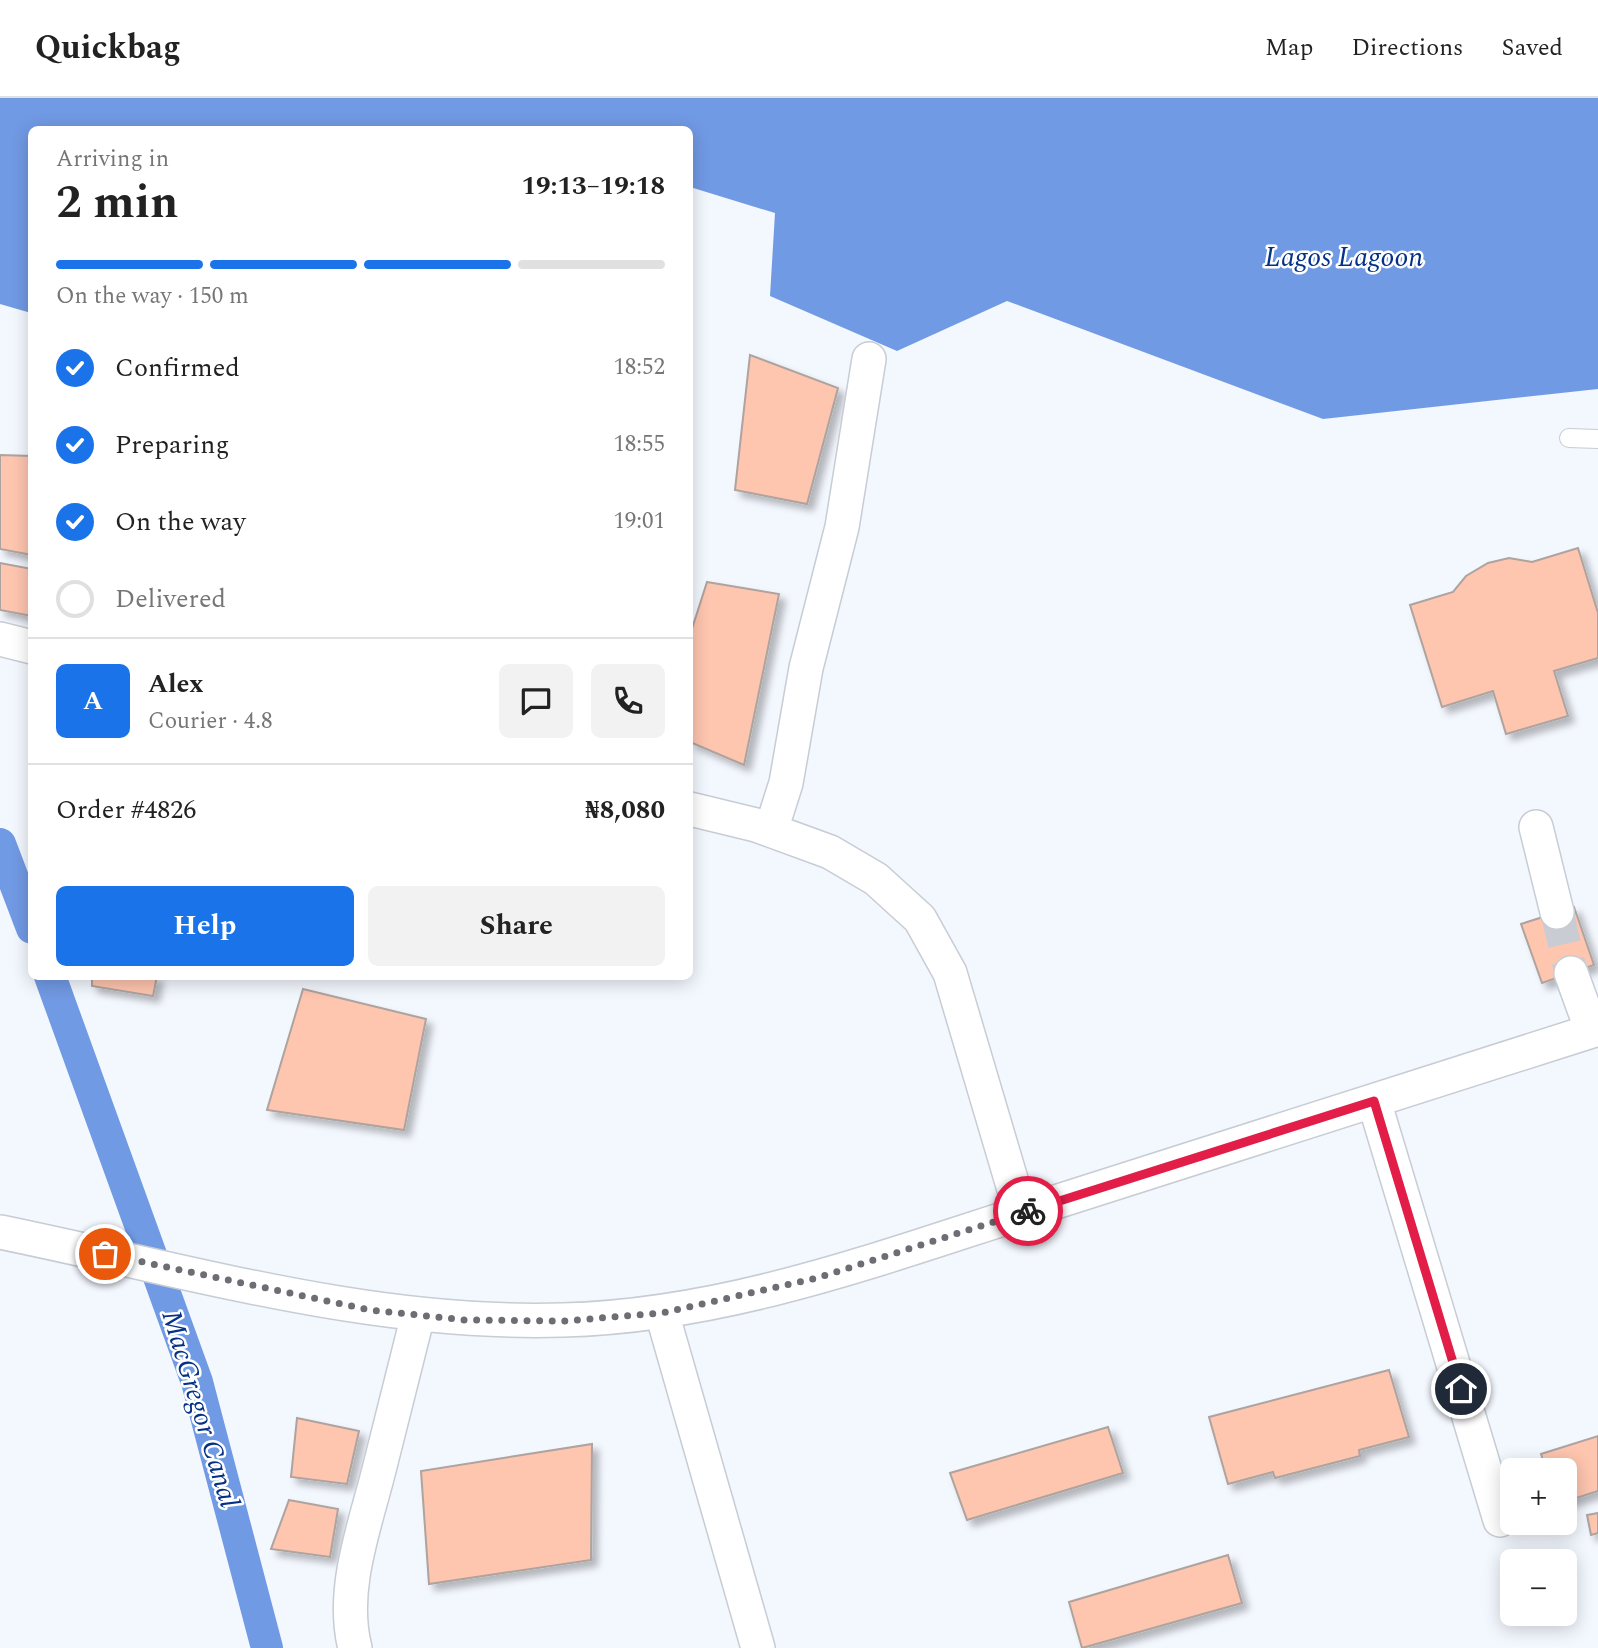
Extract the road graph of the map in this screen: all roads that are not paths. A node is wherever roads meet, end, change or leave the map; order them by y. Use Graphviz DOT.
graph roads {
  1 [pos="869,359"];
  2 [pos="1569,438"];
  3 [pos="1598,439"];
  4 [pos="0,639"];
  5 [pos="28,646"];
  6 [pos="693,810"];
  7 [pos="1536,827"];
  8 [pos="771,830"];
  9 [pos="1557,912"];
  10 [pos="1571,973"];
  11 [pos="1595,1030"];
  12 [pos="1374,1101"];
  13 [pos="1021,1213"];
  14 [pos="0,1232"];
  15 [pos="662,1313"];
  16 [pos="418,1315"];
  17 [pos="1500,1520"];
  18 [pos="355,1648"];
  19 [pos="758,1648"];
  1 -- 8 [label="street"];
  2 -- 3 [label="lane"];
  4 -- 5 [label="street"];
  6 -- 8 [label="street"];
  7 -- 9 [label="street"];
  8 -- 13 [label="street"];
  10 -- 11 [label="street"];
  11 -- 12 [label="street"];
  12 -- 13 [label="street"];
  12 -- 17 [label="street"];
  13 -- 15 [label="street"];
  14 -- 16 [label="street"];
  15 -- 16 [label="street"];
  15 -- 19 [label="street"];
  16 -- 18 [label="street"];
}
